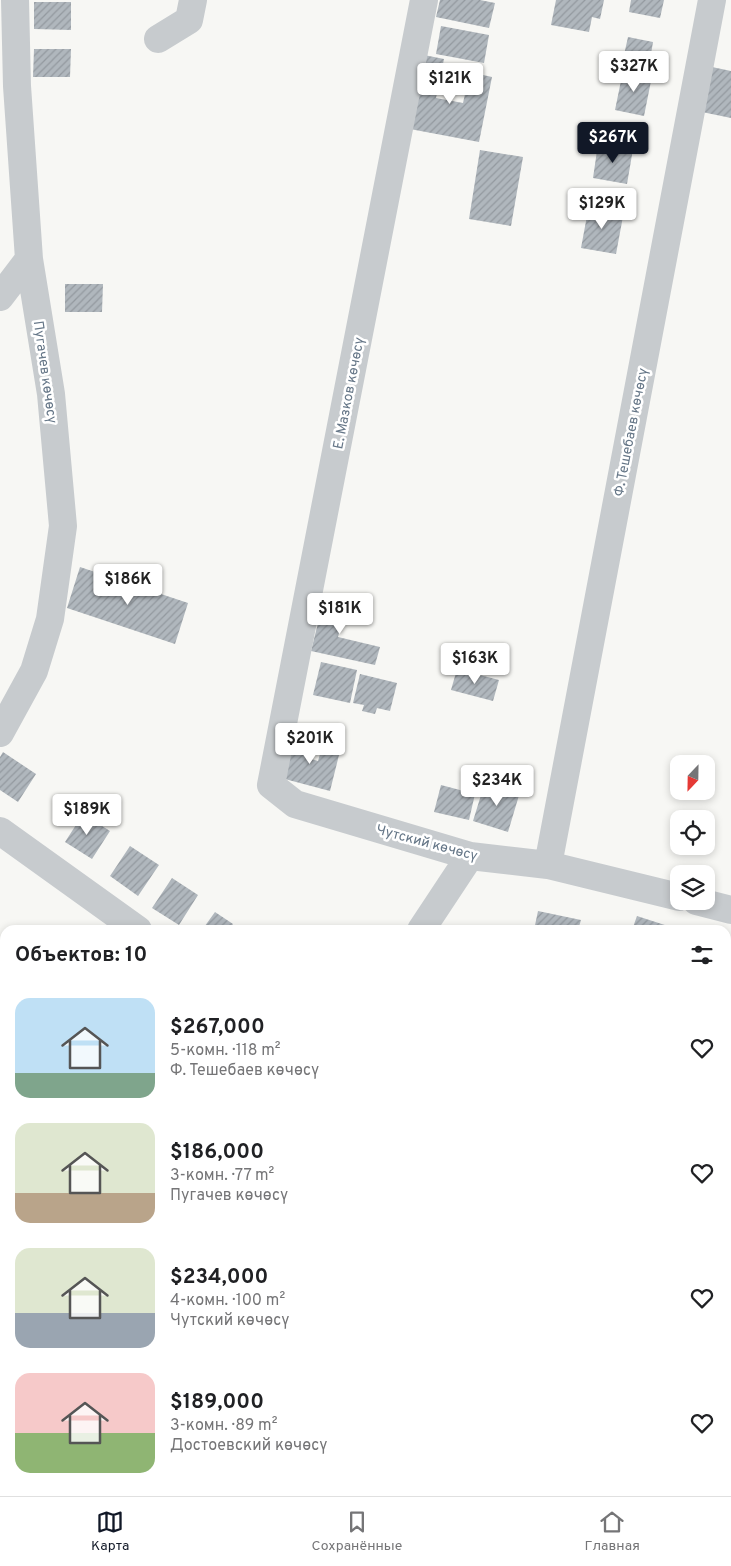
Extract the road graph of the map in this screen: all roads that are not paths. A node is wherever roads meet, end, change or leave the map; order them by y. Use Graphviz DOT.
graph roads {
  1 [pos="15,0"];
  2 [pos="193,0"];
  3 [pos="424,0"];
  4 [pos="712,0"];
  5 [pos="158,39"];
  6 [pos="29,259"];
  7 [pos="0,297"];
  8 [pos="0,733"];
  9 [pos="271,785"];
  10 [pos="0,831"];
  11 [pos="470,856"];
  12 [pos="548,865"];
  13 [pos="670,895"];
  14 [pos="715,906"];
  15 [pos="731,910"];
  16 [pos="131,925"];
  17 [pos="424,925"];
  1 -- 6 [label="street, Пугачев көчөсү"];
  2 -- 5 [label="street"];
  3 -- 9 [label="street, Е. Мазков көчөсү"];
  4 -- 12 [label="street, Ф. Тешебаев көчөсү"];
  6 -- 7 [label="street"];
  6 -- 8 [label="street, Пугачев көчөсү"];
  9 -- 11 [label="street, Чутский көчөсү"];
  10 -- 16 [label="street"];
  11 -- 12 [label="street, Чутский көчөсү"];
  11 -- 17 [label="street"];
  12 -- 13 [label="street, Чутский көчөсү"];
  14 -- 15 [label="street"];
}
